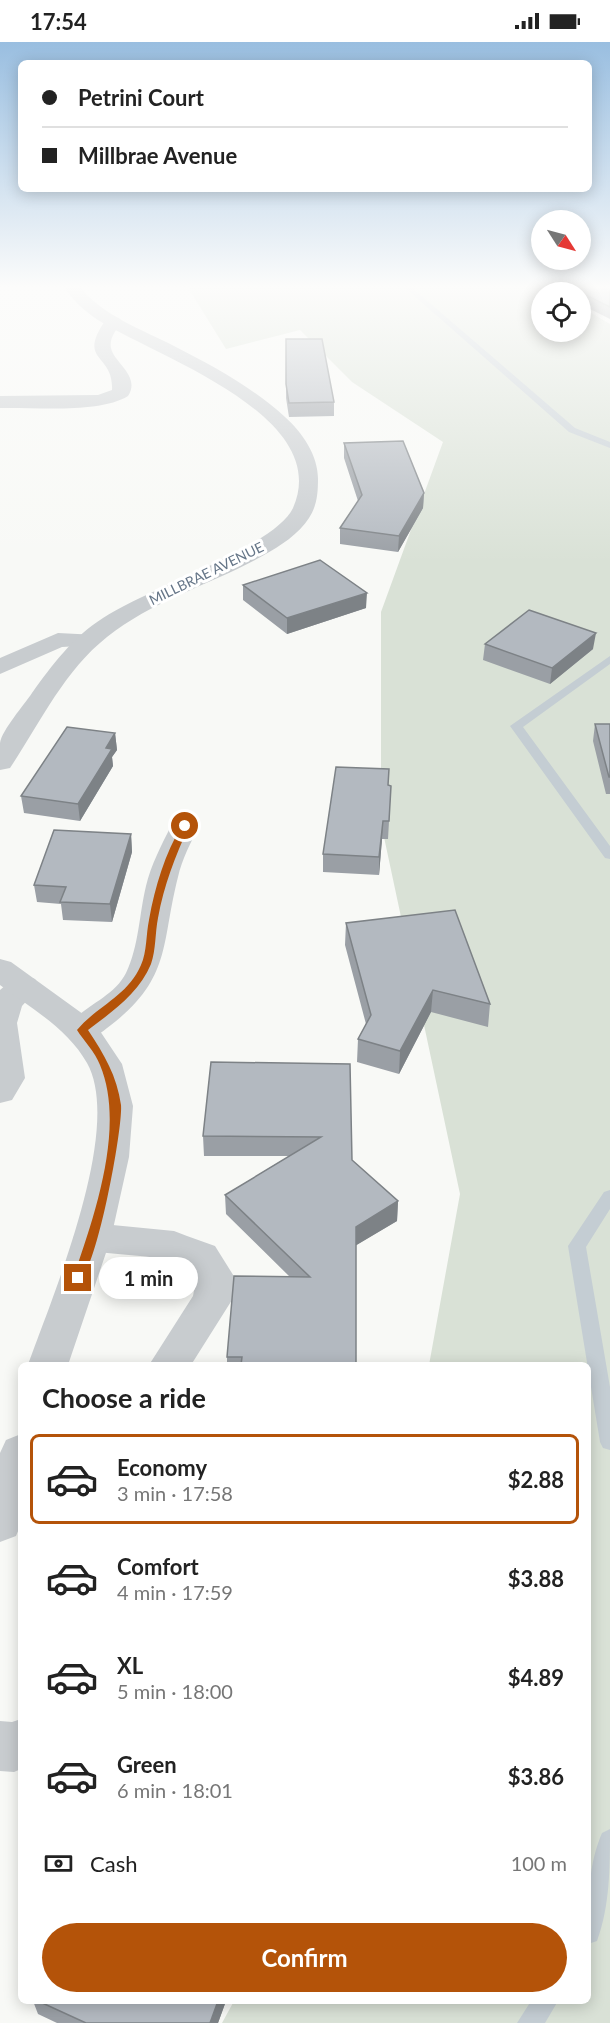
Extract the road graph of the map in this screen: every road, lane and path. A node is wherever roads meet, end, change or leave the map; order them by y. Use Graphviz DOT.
graph roads {
  1 [pos="121,378"];
  2 [pos="220,378"];
  3 [pos="0,402"];
  4 [pos="88,640"];
  5 [pos="0,667"];
  6 [pos="0,762"];
  7 [pos="185,826"];
  8 [pos="12,978"];
  9 [pos="82,1030"];
  10 [pos="0,1091"];
  11 [pos="92,1238"];
  12 [pos="49,1362"];
  13 [pos="171,1362"];
  14 [pos="18,1463"];
  15 [pos="0,1522"];
  16 [pos="18,1745"];
  17 [pos="0,1746"];
  1 -- 3 [label="street"];
  2 -- 4 [label="street, MILLBRAE AVENUE"];
  4 -- 5 [label="street"];
  4 -- 6 [label="street, MILLBRAE AVENUE"];
  7 -- 9 [label="street"];
  8 -- 9 [label="street"];
  8 -- 10 [label="street"];
  9 -- 11 [label="street"];
  11 -- 12 [label="street"];
  11 -- 13 [label="street"];
  14 -- 15 [label="street"];
  16 -- 17 [label="street"];
}
